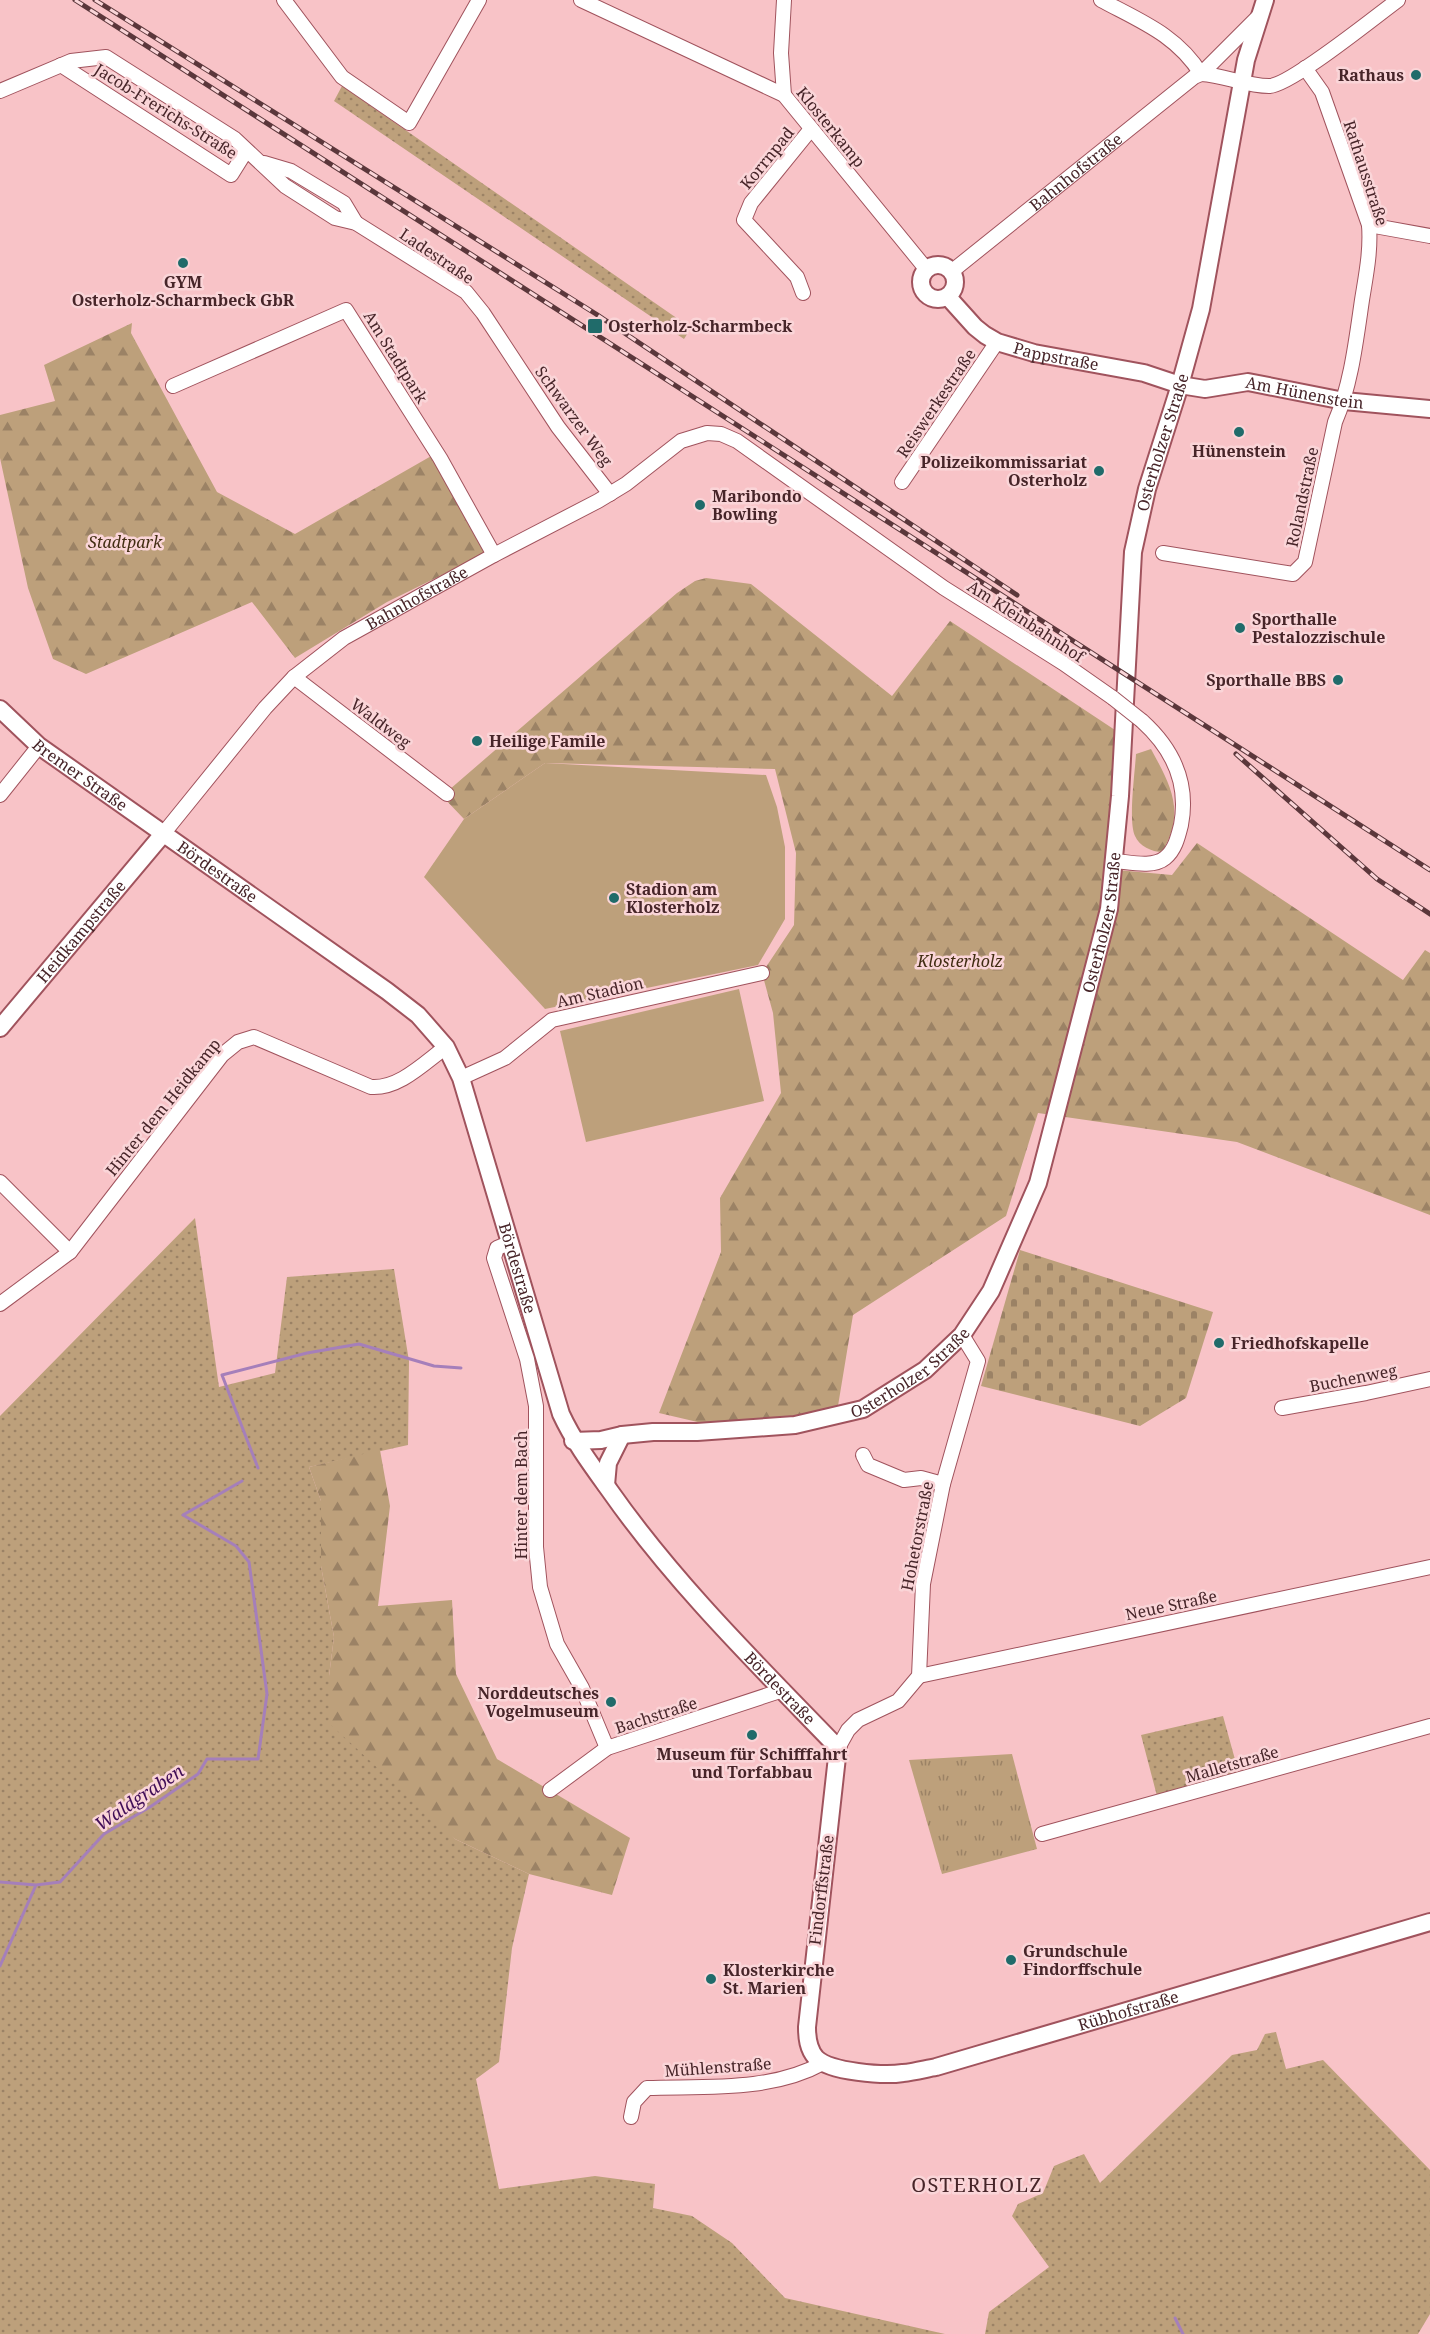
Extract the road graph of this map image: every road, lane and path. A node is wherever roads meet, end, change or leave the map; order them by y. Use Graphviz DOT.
graph roads {
  1 [pos="284,0"];
  2 [pos="479,0"];
  3 [pos="581,0"];
  4 [pos="784,0"];
  5 [pos="1101,0"];
  6 [pos="1398,0"];
  7 [pos="1263,8"];
  8 [pos="61,65"];
  9 [pos="1305,68"];
  10 [pos="1201,74"];
  11 [pos="1242,81"];
  12 [pos="0,91"];
  13 [pos="784,95"];
  14 [pos="811,129"];
  15 [pos="246,151"];
  16 [pos="1369,225"];
  17 [pos="1430,236"];
  18 [pos="927,270"];
  19 [pos="951,272"];
  20 [pos="803,293"];
  21 [pos="948,297"];
  22 [pos="997,342"];
  23 [pos="511,357"];
  24 [pos="1180,385"];
  25 [pos="173,386"];
  26 [pos="1344,401"];
  27 [pos="1430,409"];
  28 [pos="722,434"];
  29 [pos="902,482"];
  30 [pos="610,494"];
  31 [pos="1163,553"];
  32 [pos="494,555"];
  33 [pos="294,677"];
  34 [pos="0,709"];
  35 [pos="39,746"];
  36 [pos="447,794"];
  37 [pos="0,795"];
  38 [pos="163,834"];
  39 [pos="1115,861"];
  40 [pos="762,973"];
  41 [pos="0,1028"];
  42 [pos="446,1047"];
  43 [pos="460,1078"];
  44 [pos="0,1182"];
  45 [pos="509,1243"];
  46 [pos="70,1252"];
  47 [pos="0,1305"];
  48 [pos="962,1335"];
  49 [pos="1430,1379"];
  50 [pos="1282,1408"];
  51 [pos="622,1435"];
  52 [pos="573,1441"];
  53 [pos="862,1455"];
  54 [pos="943,1484"];
  55 [pos="606,1485"];
  56 [pos="1430,1567"];
  57 [pos="919,1676"];
  58 [pos="783,1690"];
  59 [pos="1430,1726"];
  60 [pos="607,1748"];
  61 [pos="838,1748"];
  62 [pos="550,1790"];
  63 [pos="1042,1834"];
  64 [pos="1430,1922"];
  65 [pos="823,2063"];
  66 [pos="631,2117"];
  1 -- 2 [label="street"];
  3 -- 13 [label="street, Klosterkamp"];
  4 -- 13 [label="street"];
  5 -- 10 [label="street"];
  6 -- 9 [label="street"];
  7 -- 10 [label="street, Bahnhofstraße"];
  7 -- 11 [label="street, Bahnhofstraße"];
  8 -- 12 [label="street, Jacob-Frerichs-Straße"];
  8 -- 15 [label="street, Jacob-Frerichs-Straße"];
  8 -- 15 [label="street, Jacob-Frerichs-Straße"];
  9 -- 11 [label="street"];
  9 -- 16 [label="street, Rathausstraße"];
  10 -- 11 [label="street"];
  10 -- 19 [label="street, Bahnhofstraße"];
  11 -- 24 [label="street, Osterholzer Straße"];
  13 -- 14 [label="street, Klosterkamp"];
  14 -- 18 [label="street, Klosterkamp"];
  14 -- 20 [label="street, Korrnpad"];
  15 -- 23 [label="street, Ladestraße"];
  16 -- 17 [label="street"];
  16 -- 26 [label="street, Rathausstraße"];
  18 -- 19 [label="street"];
  18 -- 21 [label="street"];
  19 -- 21 [label="street"];
  21 -- 22 [label="street, Pappstraße"];
  22 -- 24 [label="street, Pappstraße"];
  22 -- 29 [label="street, Reiswerkestraße"];
  23 -- 30 [label="street, Schwarzer Weg"];
  24 -- 26 [label="street, Am Hünenstein"];
  24 -- 39 [label="street, Osterholzer Straße"];
  25 -- 32 [label="street, Am Stadtpark"];
  26 -- 27 [label="street, Am Hünenstein"];
  26 -- 31 [label="street, Rolandstraße"];
  28 -- 30 [label="street, Bahnhofstraße"];
  28 -- 39 [label="street, Am Kleinbahnhof, bridge"];
  30 -- 32 [label="street, Bahnhofstraße"];
  32 -- 33 [label="street, Bahnhofstraße"];
  33 -- 36 [label="street, Waldweg"];
  33 -- 38 [label="street, Bahnhofstraße"];
  34 -- 35 [label="street, Bremer Straße"];
  35 -- 37 [label="street"];
  35 -- 38 [label="street, Bremer Straße"];
  38 -- 41 [label="street, Heidkampstraße"];
  38 -- 42 [label="street, Bördestraße"];
  39 -- 48 [label="street, Osterholzer Straße"];
  40 -- 43 [label="street, Am Stadion"];
  42 -- 43 [label="street, Bördestraße"];
  42 -- 46 [label="street, Hinter dem Heidkamp"];
  43 -- 45 [label="street, Bördestraße"];
  44 -- 46 [label="street"];
  45 -- 52 [label="street, Bördestraße"];
  45 -- 60 [label="street, Hinter dem Bach"];
  46 -- 47 [label="street, Hinter dem Heidkamp"];
  48 -- 51 [label="street, Osterholzer Straße"];
  48 -- 54 [label="street, Hohetorstraße"];
  49 -- 50 [label="street, Buchenweg"];
  51 -- 52 [label="street, Osterholzer Straße"];
  51 -- 55 [label="street"];
  52 -- 55 [label="street, Bördestraße"];
  53 -- 54 [label="street"];
  54 -- 57 [label="street, Hohetorstraße"];
  55 -- 58 [label="street, Bördestraße"];
  56 -- 57 [label="street, Neue Straße"];
  57 -- 61 [label="street"];
  58 -- 60 [label="street, Bachstraße"];
  58 -- 61 [label="street, Bördestraße"];
  59 -- 63 [label="street, Malletstraße"];
  60 -- 62 [label="street, Bachstraße"];
  61 -- 65 [label="street, Findorffstraße"];
  64 -- 65 [label="street, Rübhofstraße"];
  65 -- 66 [label="street, Mühlenstraße"];
}
